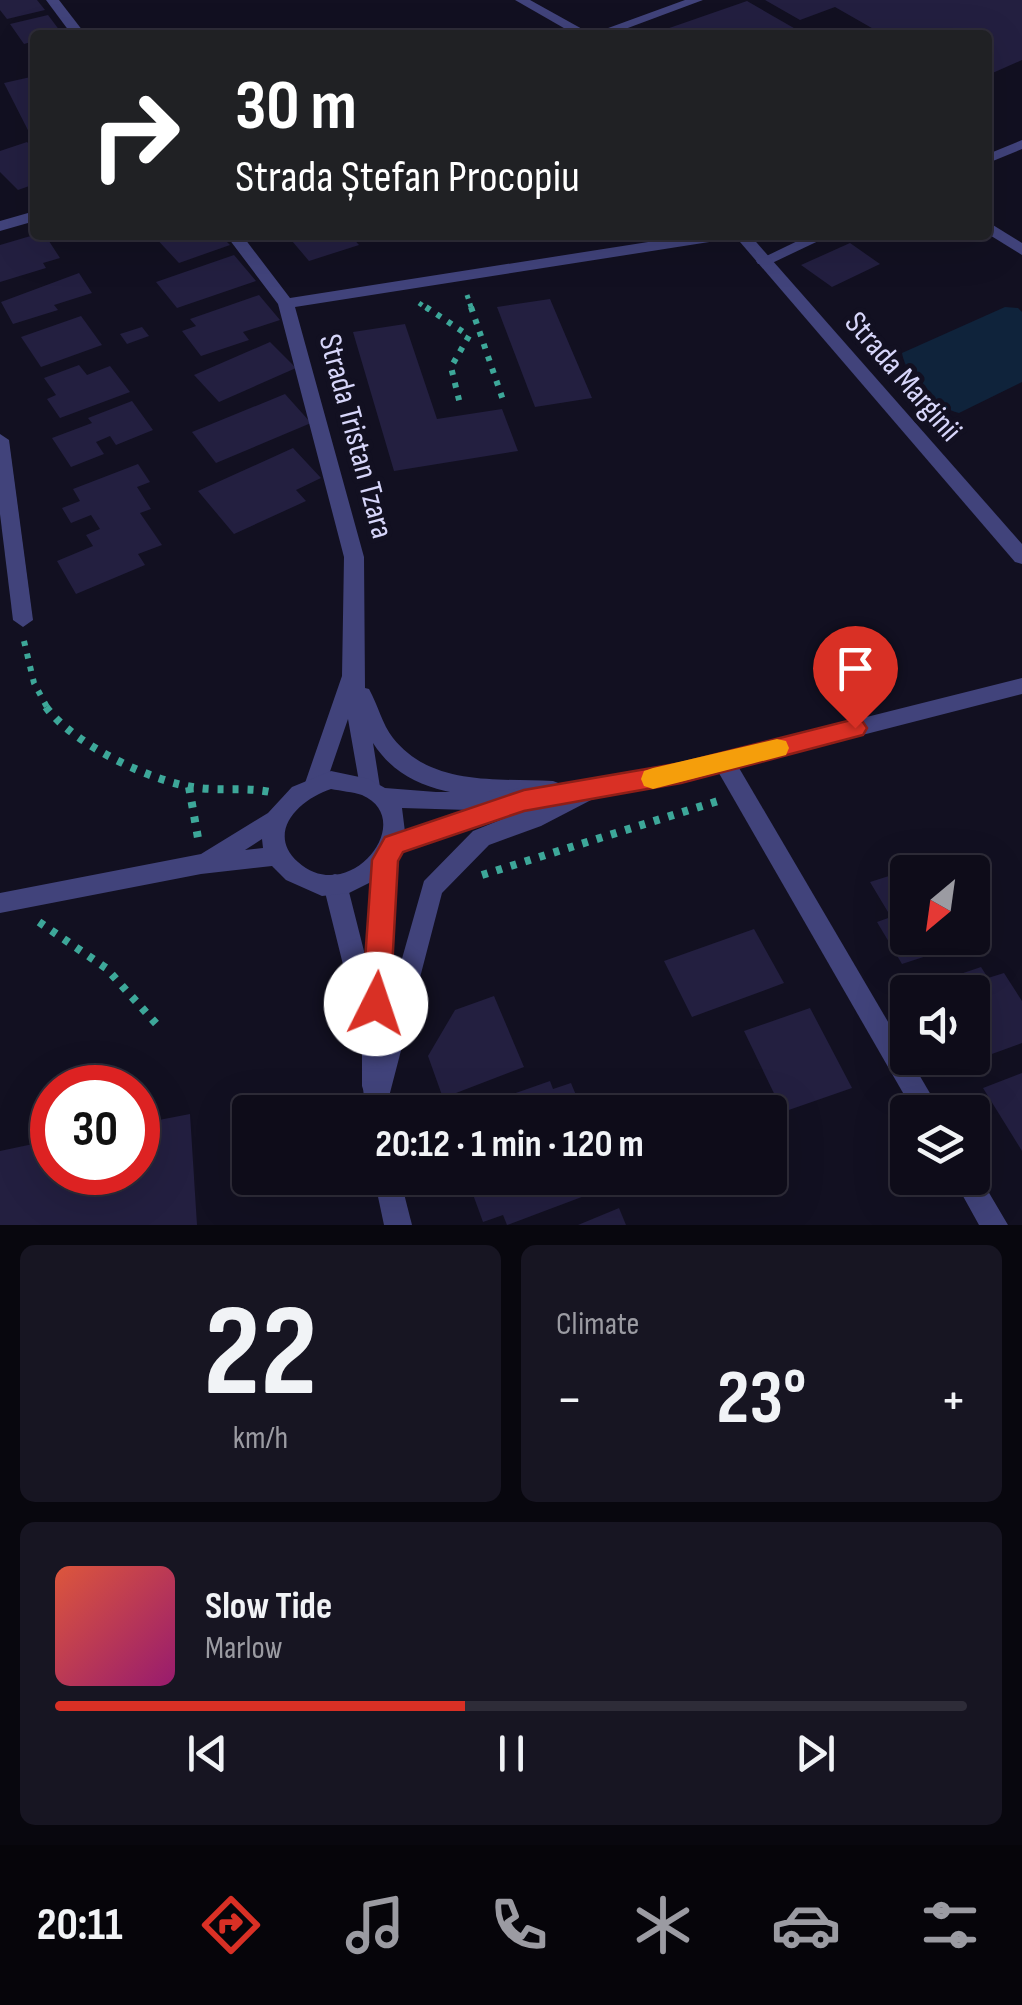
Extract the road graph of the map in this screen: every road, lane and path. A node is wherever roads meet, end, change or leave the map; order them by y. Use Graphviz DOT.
graph roads {
  1 [pos="52,0"];
  2 [pos="521,0"];
  3 [pos="696,0"];
  4 [pos="75,30"];
  5 [pos="577,30"];
  6 [pos="610,30"];
  7 [pos="1022,144"];
  8 [pos="992,156"];
  9 [pos="30,217"];
  10 [pos="0,226"];
  11 [pos="992,230"];
  12 [pos="238,240"];
  13 [pos="686,240"];
  14 [pos="746,240"];
  15 [pos="812,240"];
  16 [pos="1022,250"];
  17 [pos="764,261"];
  18 [pos="460,275"];
  19 [pos="393,286"];
  20 [pos="286,304"];
  21 [pos="480,335"];
  22 [pos="470,336"];
  23 [pos="502,400"];
  24 [pos="460,404"];
  25 [pos="0,440"];
  26 [pos="1022,557"];
  27 [pos="23,620"];
  28 [pos="352,674"];
  29 [pos="1022,686"];
  30 [pos="724,762"];
  31 [pos="316,784"];
  32 [pos="189,787"];
  33 [pos="377,792"];
  34 [pos="584,793"];
  35 [pos="743,794"];
  36 [pos="290,798"];
  37 [pos="524,801"];
  38 [pos="275,820"];
  39 [pos="389,852"];
  40 [pos="278,856"];
  41 [pos="200,864"];
  42 [pos="335,884"];
  43 [pos="432,888"];
  44 [pos="0,903"];
  45 [pos="32,918"];
  46 [pos="160,1028"];
  47 [pos="374,1038"];
  48 [pos="376,1095"];
  49 [pos="380,1095"];
  50 [pos="918,1095"];
  51 [pos="391,1195"];
  52 [pos="976,1195"];
  53 [pos="398,1225"];
  54 [pos="994,1225"];
  1 -- 4 [label="street"];
  2 -- 5 [label="street"];
  3 -- 6 [label="street"];
  7 -- 8 [label="street"];
  9 -- 10 [label="street"];
  11 -- 16 [label="street"];
  12 -- 20 [label="street, Strada Tristan Tzara"];
  13 -- 18 [label="street"];
  14 -- 17 [label="street, Strada Marginii"];
  15 -- 17 [label="street"];
  17 -- 26 [label="street, Strada Marginii"];
  18 -- 19 [label="street"];
  18 -- 21 [label="path"];
  19 -- 20 [label="street"];
  19 -- 22 [label="path"];
  20 -- 28 [label="street, Strada Tristan Tzara"];
  21 -- 22 [label="path"];
  21 -- 23 [label="path"];
  22 -- 24 [label="path"];
  25 -- 27 [label="street"];
  27 -- 32 [label="path"];
  28 -- 31 [label="street, Strada Tristan Tzara"];
  28 -- 33 [label="street, Strada Tristan Tzara"];
  28 -- 34 [label="street, Strada Tristan Tzara"];
  29 -- 30 [label="street"];
  30 -- 34 [label="street"];
  30 -- 35 [label="street"];
  31 -- 33 [label="street"];
  31 -- 36 [label="street"];
  32 -- 36 [label="path"];
  32 -- 41 [label="path"];
  33 -- 37 [label="street"];
  33 -- 39 [label="street"];
  34 -- 37 [label="street"];
  34 -- 43 [label="street"];
  35 -- 43 [label="path"];
  35 -- 50 [label="street"];
  36 -- 38 [label="street"];
  37 -- 39 [label="street"];
  38 -- 40 [label="street"];
  38 -- 41 [label="street"];
  39 -- 42 [label="street"];
  39 -- 47 [label="street"];
  40 -- 41 [label="street"];
  40 -- 42 [label="street"];
  41 -- 44 [label="street"];
  42 -- 47 [label="street"];
  43 -- 49 [label="street"];
  45 -- 46 [label="path"];
  47 -- 48 [label="street"];
  51 -- 53 [label="street"];
  52 -- 54 [label="street"];
}
